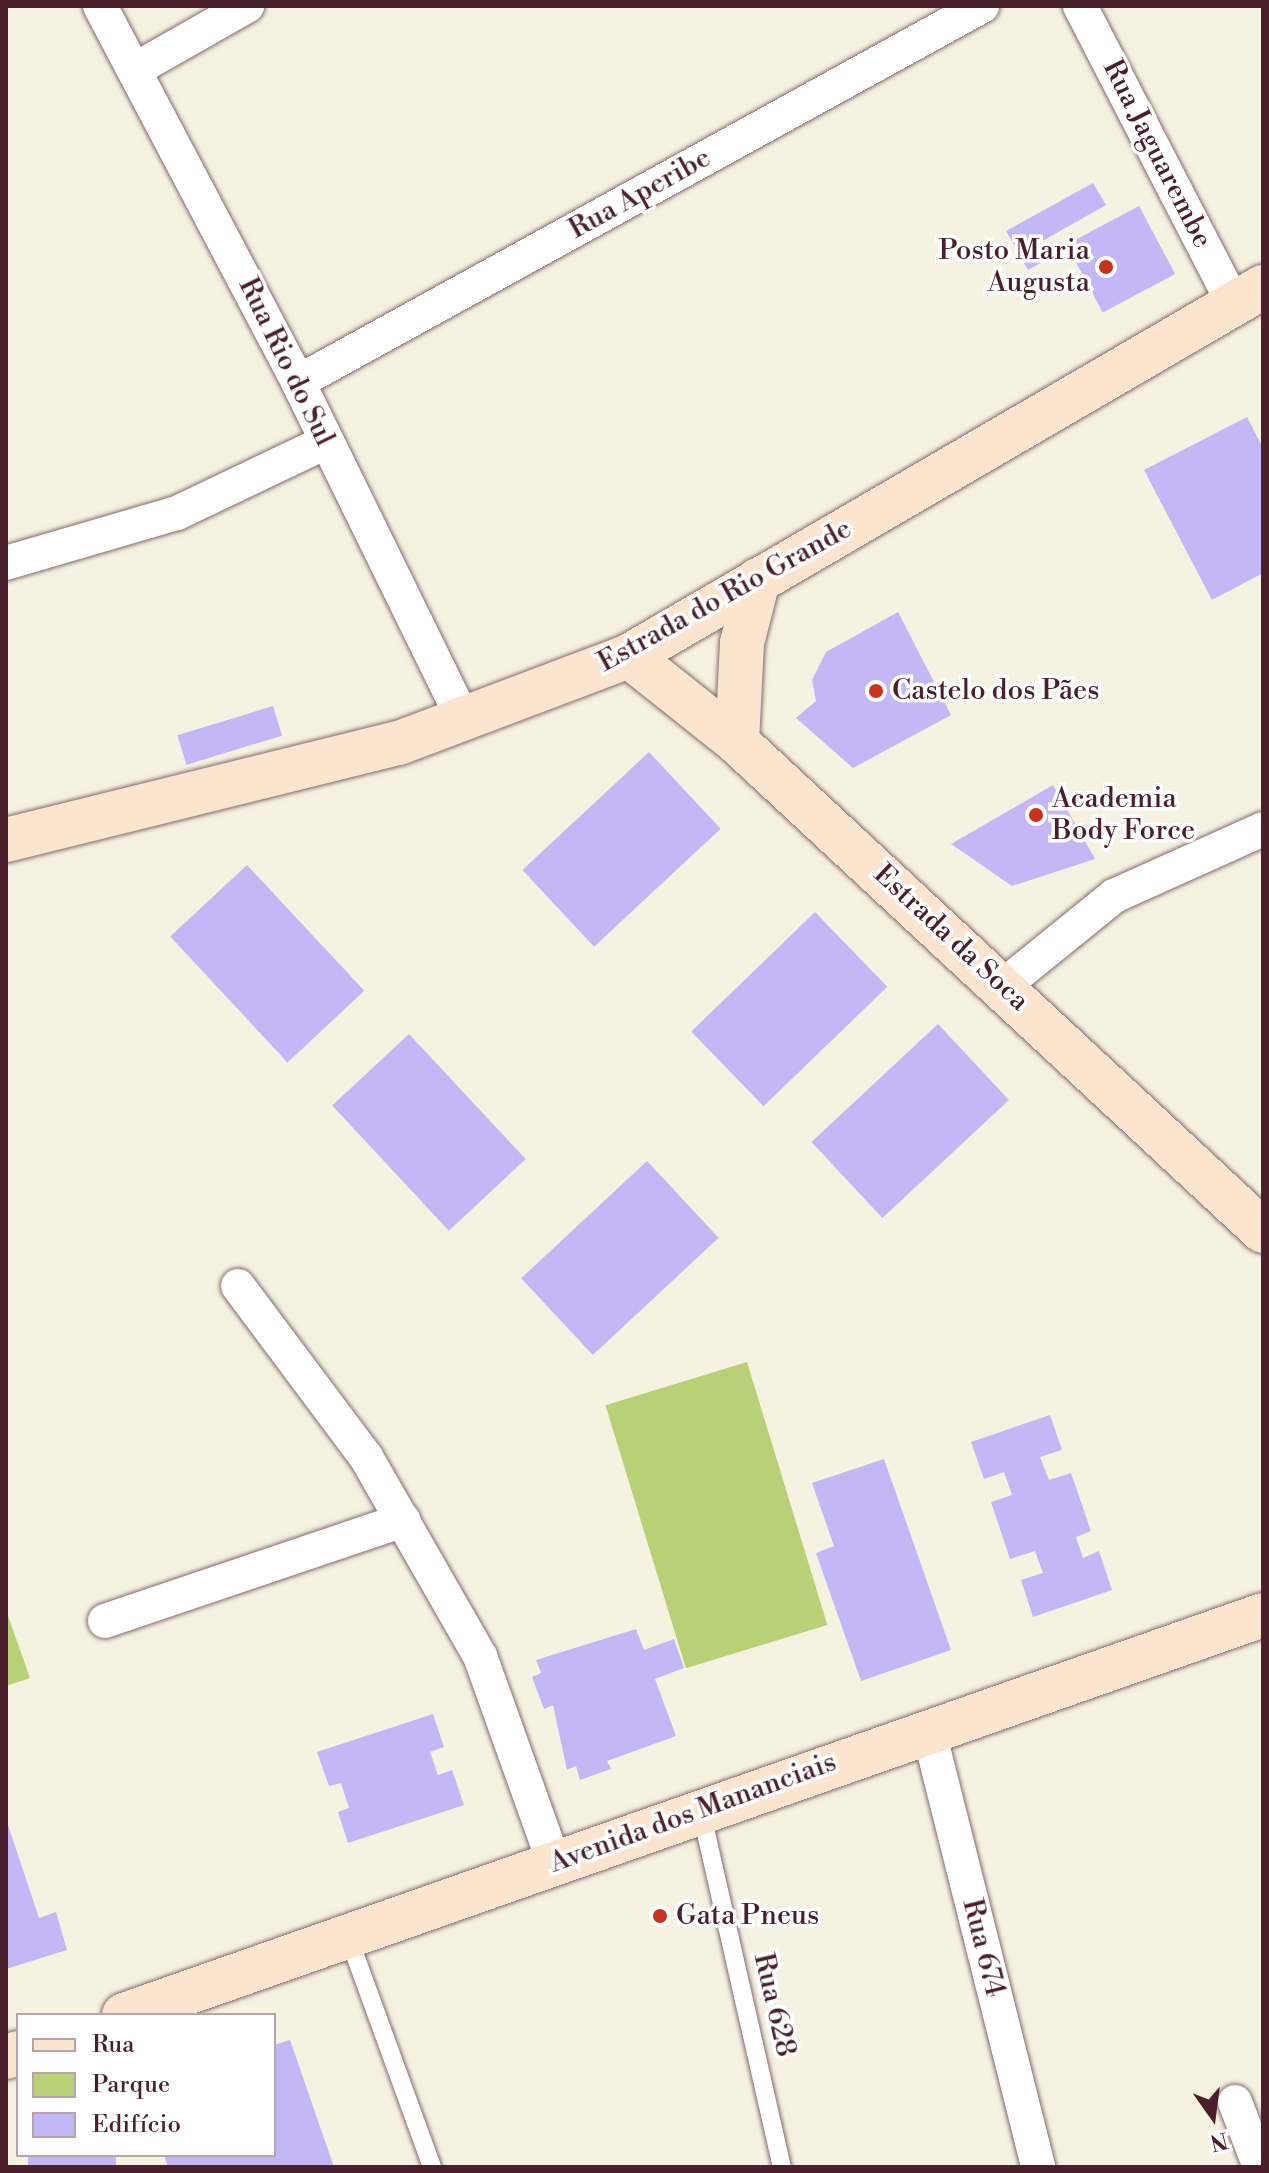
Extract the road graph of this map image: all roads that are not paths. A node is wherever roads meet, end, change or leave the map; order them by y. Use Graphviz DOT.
graph roads {
  1 [pos="100,6"];
  2 [pos="247,6"];
  3 [pos="982,6"];
  4 [pos="1080,6"];
  5 [pos="136,69"];
  6 [pos="1248,295"];
  7 [pos="298,382"];
  8 [pos="326,442"];
  9 [pos="10,554"];
  10 [pos="758,580"];
  11 [pos="629,656"];
  12 [pos="464,721"];
  13 [pos="737,742"];
  14 [pos="1263,829"];
  15 [pos="6,840"];
  16 [pos="1003,986"];
  17 [pos="1263,1231"];
  18 [pos="238,1286"];
  19 [pos="403,1520"];
  20 [pos="1263,1615"];
  21 [pos="105,1621"];
  22 [pos="928,1728"];
  23 [pos="700,1808"];
  24 [pos="554,1863"];
  25 [pos="348,1935"];
  26 [pos="130,2013"];
  27 [pos="1235,2102"];
  28 [pos="432,2167"];
  29 [pos="782,2167"];
  30 [pos="1038,2167"];
  31 [pos="1260,2167"];
  1 -- 5 [label="street, Rua Rio do Sul"];
  2 -- 5 [label="street"];
  3 -- 7 [label="street, Rua Aperibe"];
  4 -- 6 [label="street, Rua Jaguarembe"];
  5 -- 7 [label="street, Rua Rio do Sul"];
  6 -- 10 [label="street, Estrada do Rio Grande"];
  7 -- 8 [label="street, Rua Rio do Sul"];
  8 -- 9 [label="street"];
  8 -- 12 [label="street, Rua Rio do Sul"];
  10 -- 11 [label="street, Estrada do Rio Grande"];
  10 -- 13 [label="street"];
  11 -- 12 [label="street, Estrada do Rio Grande"];
  11 -- 13 [label="street, Estrada da Soca"];
  12 -- 15 [label="street, Estrada do Rio Grande"];
  13 -- 16 [label="street, Estrada da Soca"];
  14 -- 16 [label="street"];
  16 -- 17 [label="street, Estrada da Soca"];
  18 -- 19 [label="street"];
  19 -- 21 [label="street"];
  19 -- 24 [label="street"];
  20 -- 22 [label="street, Avenida dos Mananciais"];
  22 -- 23 [label="street, Avenida dos Mananciais"];
  22 -- 30 [label="street, Rua 674"];
  23 -- 24 [label="street, Avenida dos Mananciais"];
  23 -- 29 [label="lane, Rua 628"];
  24 -- 25 [label="street, Avenida dos Mananciais"];
  25 -- 26 [label="street, Avenida dos Mananciais"];
  25 -- 28 [label="lane"];
  27 -- 31 [label="street"];
}
